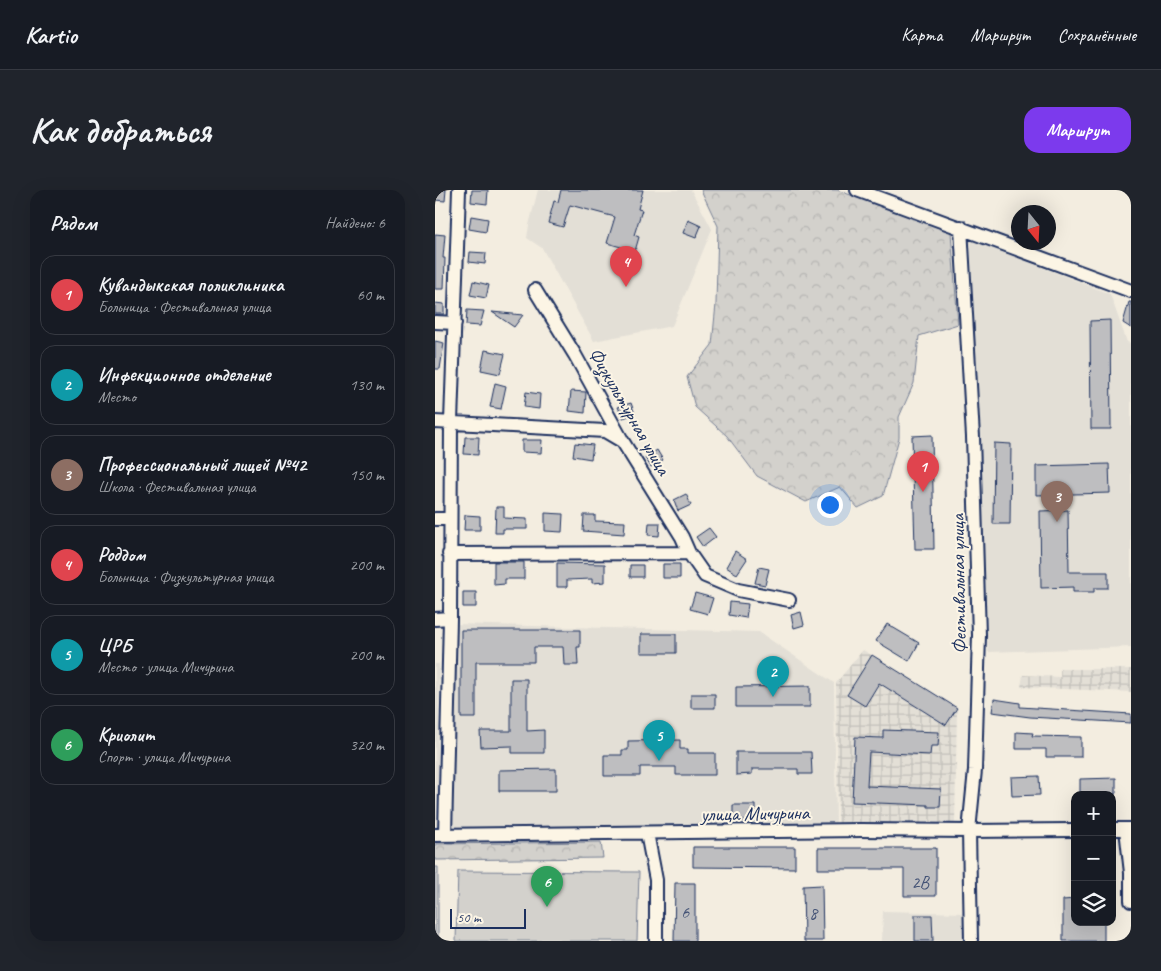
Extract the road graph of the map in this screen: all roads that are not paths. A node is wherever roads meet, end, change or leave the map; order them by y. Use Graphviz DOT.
graph roads {
  1 [pos="459,190"];
  2 [pos="857,190"];
  3 [pos="961,227"];
  4 [pos="535,290"];
  5 [pos="1131,291"];
  6 [pos="435,322"];
  7 [pos="455,323"];
  8 [pos="435,422"];
  9 [pos="451,422"];
  10 [pos="623,442"];
  11 [pos="435,519"];
  12 [pos="449,519"];
  13 [pos="689,552"];
  14 [pos="449,554"];
  15 [pos="789,600"];
  16 [pos="450,618"];
  17 [pos="435,619"];
  18 [pos="1128,829"];
  19 [pos="1071,830"];
  20 [pos="969,831"];
  21 [pos="647,833"];
  22 [pos="440,835"];
  23 [pos="1131,873"];
  24 [pos="1131,901"];
  25 [pos="656,941"];
  26 [pos="971,941"];
  1 -- 7 [label="street"];
  2 -- 3 [label="street"];
  3 -- 5 [label="street"];
  3 -- 20 [label="street, Фестивальная улица"];
  4 -- 10 [label="street, Физкультурная улица"];
  6 -- 7 [label="street"];
  7 -- 9 [label="street"];
  8 -- 9 [label="street"];
  9 -- 10 [label="street"];
  9 -- 12 [label="street"];
  10 -- 13 [label="street, Физкультурная улица"];
  11 -- 12 [label="street"];
  12 -- 14 [label="street"];
  13 -- 14 [label="street"];
  13 -- 15 [label="street, Физкультурная улица"];
  14 -- 16 [label="street"];
  16 -- 17 [label="street"];
  16 -- 22 [label="street"];
  18 -- 23 [label="street"];
  19 -- 20 [label="street, улица Мичурина"];
  20 -- 21 [label="street, улица Мичурина"];
  20 -- 26 [label="street, Фестивальная улица"];
  21 -- 22 [label="street, улица Мичурина"];
  21 -- 25 [label="street"];
  23 -- 24 [label="street"];
}
